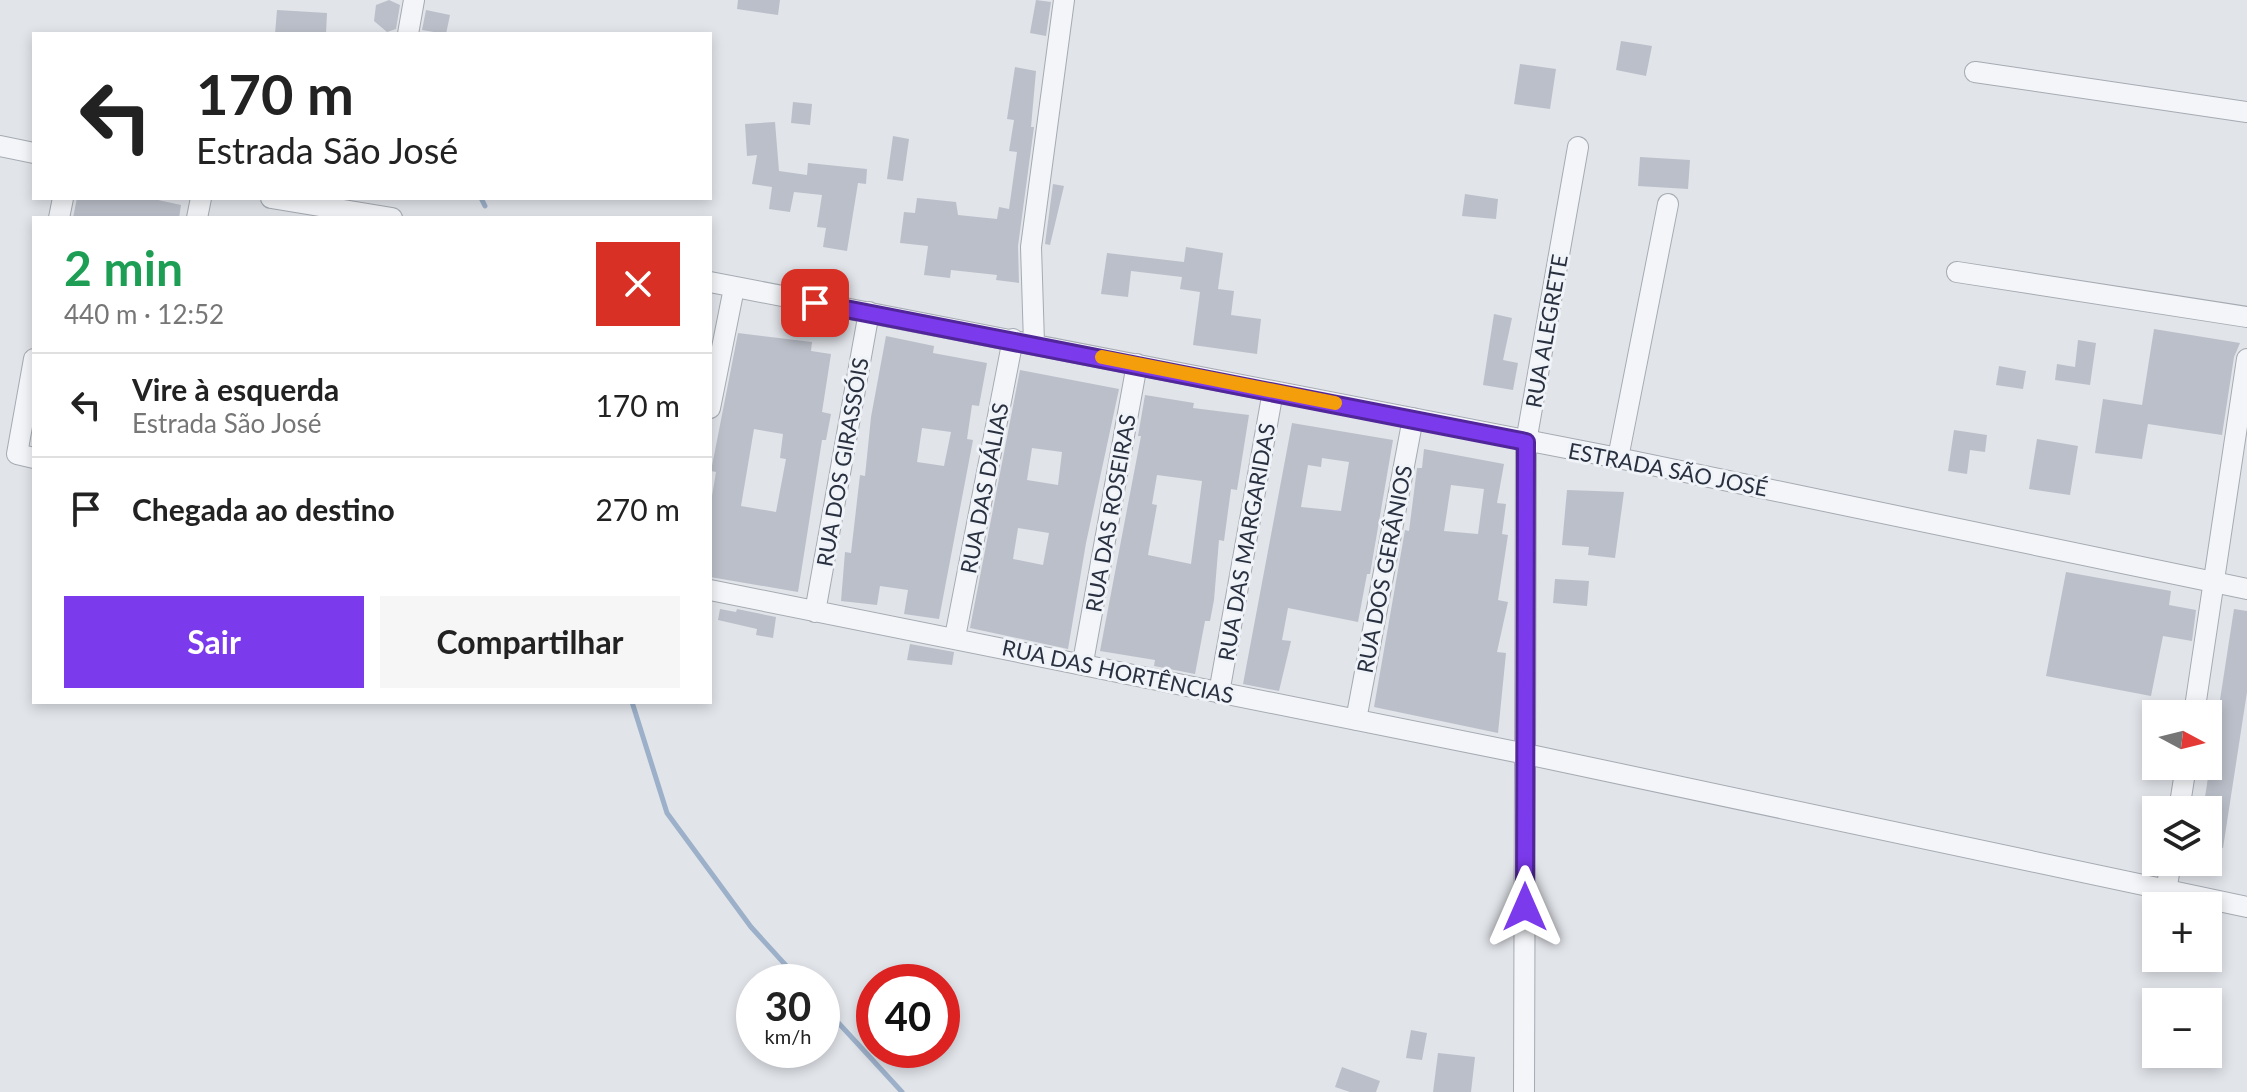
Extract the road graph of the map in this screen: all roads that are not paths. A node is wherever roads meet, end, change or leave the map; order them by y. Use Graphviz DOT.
graph roads {
  1 [pos="414,0"];
  2 [pos="1064,0"];
  3 [pos="408,32"];
  4 [pos="1975,72"];
  5 [pos="2247,112"];
  6 [pos="0,146"];
  7 [pos="1578,147"];
  8 [pos="32,153"];
  9 [pos="296,200"];
  10 [pos="1668,204"];
  11 [pos="372,206"];
  12 [pos="1957,272"];
  13 [pos="712,282"];
  14 [pos="734,288"];
  15 [pos="869,312"];
  16 [pos="2247,317"];
  17 [pos="1024,341"];
  18 [pos="2247,359"];
  19 [pos="1137,364"];
  20 [pos="32,383"];
  21 [pos="1273,391"];
  22 [pos="712,398"];
  23 [pos="1413,418"];
  24 [pos="1526,442"];
  25 [pos="26,456"];
  26 [pos="1618,458"];
  27 [pos="2215,583"];
  28 [pos="2247,589"];
  29 [pos="712,590"];
  30 [pos="815,612"];
  31 [pos="955,637"];
  32 [pos="1083,662"];
  33 [pos="1219,693"];
  34 [pos="2196,700"];
  35 [pos="1356,720"];
  36 [pos="1526,754"];
  37 [pos="2169,876"];
  38 [pos="2166,891"];
  39 [pos="2247,907"];
  40 [pos="1524,1092"];
  1 -- 3 [label="street"];
  2 -- 17 [label="street, RUA DAS DÁLIAS"];
  4 -- 5 [label="street"];
  6 -- 8 [label="street"];
  7 -- 24 [label="street, RUA ALEGRETE"];
  9 -- 11 [label="street"];
  10 -- 26 [label="street"];
  12 -- 16 [label="street"];
  13 -- 14 [label="street, ESTRADA SÃO JOSÉ"];
  14 -- 15 [label="street, ESTRADA SÃO JOSÉ"];
  14 -- 22 [label="street"];
  15 -- 17 [label="street, ESTRADA SÃO JOSÉ"];
  15 -- 30 [label="street, RUA DOS GIRASSÓIS"];
  17 -- 19 [label="street, ESTRADA SÃO JOSÉ"];
  17 -- 31 [label="street, RUA DAS DÁLIAS"];
  18 -- 27 [label="street"];
  19 -- 21 [label="street, ESTRADA SÃO JOSÉ"];
  19 -- 32 [label="street, RUA DAS ROSEIRAS"];
  20 -- 25 [label="street"];
  21 -- 23 [label="street, ESTRADA SÃO JOSÉ"];
  21 -- 33 [label="street, RUA DAS MARGARIDAS"];
  23 -- 24 [label="street, ESTRADA SÃO JOSÉ"];
  23 -- 35 [label="street, RUA DOS GERÂNIOS"];
  24 -- 26 [label="street, ESTRADA SÃO JOSÉ"];
  24 -- 36 [label="street, RUA ALEGRETE"];
  26 -- 27 [label="street, ESTRADA SÃO JOSÉ"];
  27 -- 28 [label="street, ESTRADA SÃO JOSÉ"];
  27 -- 34 [label="street"];
  29 -- 30 [label="street, RUA DAS HORTÊNCIAS"];
  30 -- 31 [label="street, RUA DAS HORTÊNCIAS"];
  31 -- 32 [label="street, RUA DAS HORTÊNCIAS"];
  32 -- 33 [label="street, RUA DAS HORTÊNCIAS"];
  33 -- 35 [label="street, RUA DAS HORTÊNCIAS"];
  35 -- 36 [label="street, RUA DAS HORTÊNCIAS"];
  36 -- 38 [label="street, RUA DAS HORTÊNCIAS"];
  36 -- 40 [label="street, RUA ALEGRETE"];
  37 -- 38 [label="street"];
  38 -- 39 [label="street, RUA DAS HORTÊNCIAS"];
}
